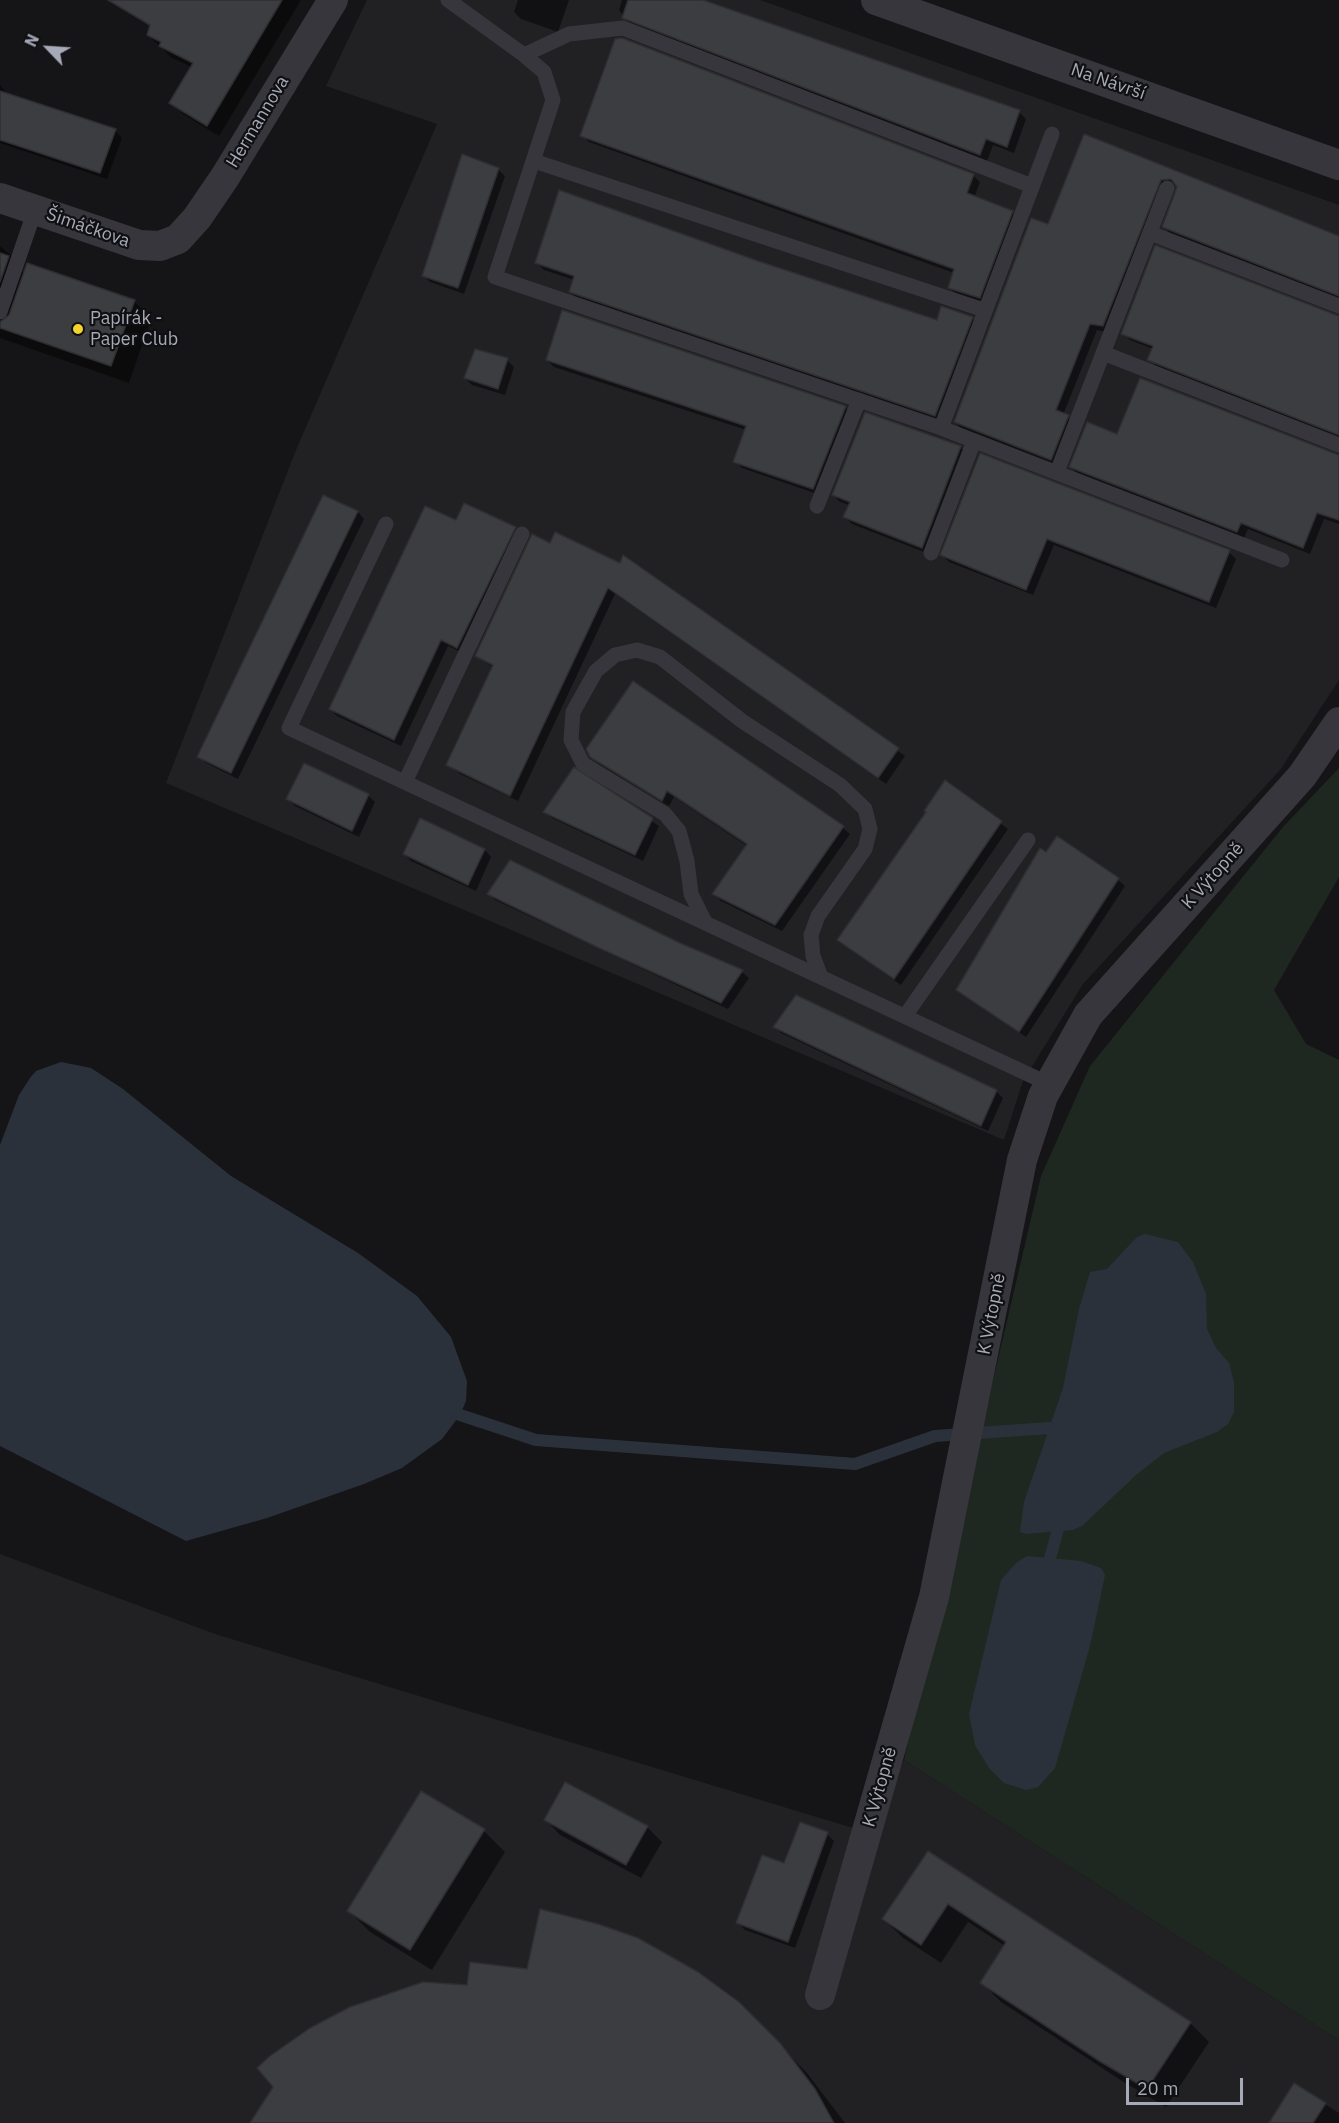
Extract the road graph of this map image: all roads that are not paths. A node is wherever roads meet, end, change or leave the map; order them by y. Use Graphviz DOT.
graph roads {
  1 [pos="333,0"];
  2 [pos="448,0"];
  3 [pos="876,0"];
  4 [pos="524,55"];
  5 [pos="1052,134"];
  6 [pos="534,161"];
  7 [pos="1339,165"];
  8 [pos="1032,186"];
  9 [pos="1167,188"];
  10 [pos="0,198"];
  11 [pos="34,210"];
  12 [pos="1150,233"];
  13 [pos="178,239"];
  14 [pos="1339,306"];
  15 [pos="984,310"];
  16 [pos="0,312"];
  17 [pos="1103,353"];
  18 [pos="859,400"];
  19 [pos="941,428"];
  20 [pos="974,441"];
  21 [pos="1339,445"];
  22 [pos="1057,472"];
  23 [pos="817,506"];
  24 [pos="386,524"];
  25 [pos="522,534"];
  26 [pos="931,553"];
  27 [pos="1282,560"];
  28 [pos="1339,722"];
  29 [pos="405,782"];
  30 [pos="1028,840"];
  31 [pos="705,922"];
  32 [pos="821,977"];
  33 [pos="904,1016"];
  34 [pos="1049,1084"];
  35 [pos="820,1995"];
  1 -- 13 [label="street, Hermannova"];
  2 -- 4 [label="lane"];
  3 -- 7 [label="street, Na Návrší"];
  4 -- 6 [label="lane"];
  4 -- 8 [label="lane"];
  5 -- 8 [label="lane"];
  6 -- 15 [label="lane"];
  6 -- 18 [label="lane"];
  8 -- 15 [label="lane"];
  9 -- 12 [label="lane"];
  10 -- 11 [label="street, Šimáčkova"];
  11 -- 13 [label="street, Šimáčkova"];
  11 -- 16 [label="lane"];
  12 -- 14 [label="lane"];
  12 -- 17 [label="lane"];
  15 -- 19 [label="lane"];
  17 -- 21 [label="lane"];
  17 -- 22 [label="lane"];
  18 -- 19 [label="lane"];
  18 -- 23 [label="lane"];
  19 -- 20 [label="lane"];
  20 -- 22 [label="lane"];
  20 -- 26 [label="lane"];
  22 -- 27 [label="lane"];
  24 -- 29 [label="lane"];
  25 -- 29 [label="lane"];
  28 -- 34 [label="street, K Výtopně"];
  29 -- 31 [label="lane"];
  30 -- 33 [label="lane"];
  31 -- 32 [label="lane"];
  31 -- 32 [label="lane"];
  32 -- 33 [label="lane"];
  33 -- 34 [label="lane"];
  34 -- 35 [label="street, K Výtopně"];
}
